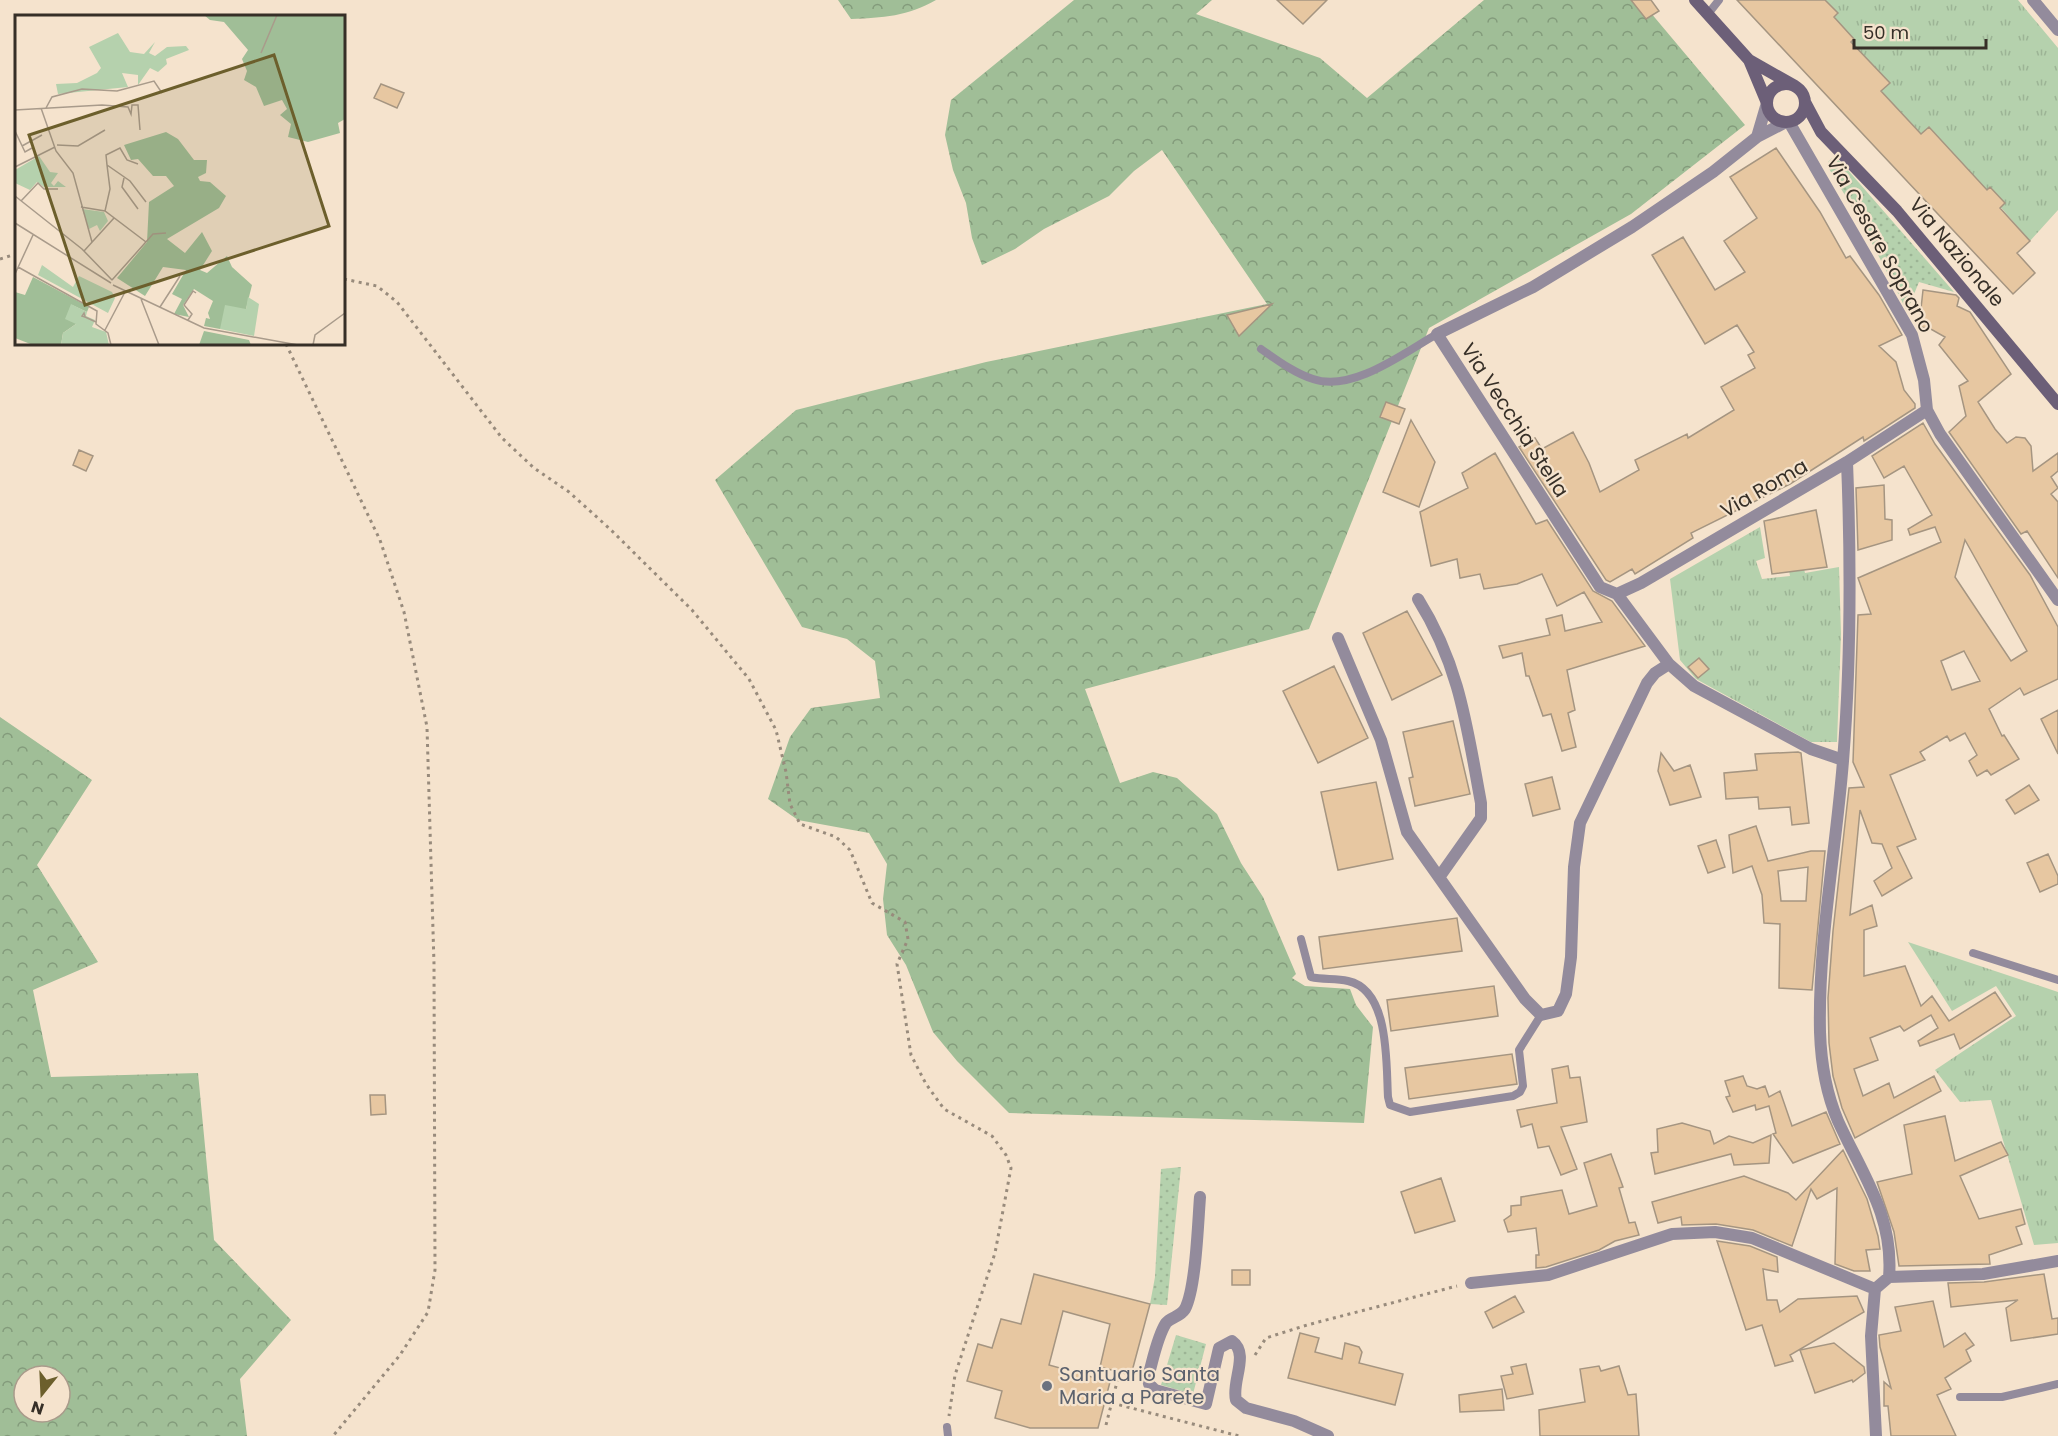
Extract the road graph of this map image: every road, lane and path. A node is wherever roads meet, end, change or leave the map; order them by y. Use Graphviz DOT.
graph roads {
  1 [pos="1695,0"];
  2 [pos="1719,0"];
  3 [pos="2033,0"];
  4 [pos="1708,14"];
  5 [pos="2058,30"];
  6 [pos="1749,60"];
  7 [pos="1795,86"];
  8 [pos="1805,102"];
  9 [pos="1767,103"];
  10 [pos="1789,121"];
  11 [pos="1821,132"];
  12 [pos="1757,137"];
  13 [pos="15,254"];
  14 [pos="0,259"];
  15 [pos="345,279"];
  16 [pos="1437,334"];
  17 [pos="286,345"];
  18 [pos="1261,349"];
  19 [pos="2058,404"];
  20 [pos="1927,410"];
  21 [pos="1846,462"];
  22 [pos="1617,594"];
  23 [pos="1418,599"];
  24 [pos="2058,600"];
  25 [pos="1338,638"];
  26 [pos="1669,664"];
  27 [pos="1843,760"];
  28 [pos="1440,876"];
  29 [pos="1301,939"];
  30 [pos="1973,953"];
  31 [pos="2058,980"];
  32 [pos="1541,1015"];
  33 [pos="1200,1197"];
  34 [pos="2058,1261"];
  35 [pos="1888,1277"];
  36 [pos="1471,1283"];
  37 [pos="1875,1290"];
  38 [pos="1254,1357"];
  39 [pos="1119,1378"];
  40 [pos="2058,1384"];
  41 [pos="1960,1397"];
  42 [pos="1112,1403"];
  43 [pos="1106,1425"];
  44 [pos="948,1432"];
  45 [pos="333,1436"];
  46 [pos="1239,1436"];
  47 [pos="1328,1436"];
  48 [pos="1876,1436"];
  1 -- 4 [label="main road, Via Nazionale"];
  2 -- 4 [label="lane"];
  3 -- 5 [label="street"];
  4 -- 6 [label="main road, Via Nazionale"];
  6 -- 7 [label="main road, Via Nazionale"];
  6 -- 9 [label="main road, Via Nazionale"];
  7 -- 8 [label="main road, Via Nazionale"];
  7 -- 9 [label="main road"];
  8 -- 10 [label="main road"];
  8 -- 11 [label="main road, Via Nazionale"];
  9 -- 10 [label="main road, Via Nazionale"];
  9 -- 12 [label="street"];
  10 -- 11 [label="main road, Via Nazionale"];
  10 -- 12 [label="street, Via Vecchia Stella"];
  10 -- 20 [label="street, Via Cesare Soprano"];
  11 -- 19 [label="main road, Via Nazionale"];
  12 -- 16 [label="street, Via Vecchia Stella"];
  13 -- 14 [label="path"];
  15 -- 44 [label="path"];
  16 -- 18 [label="lane"];
  16 -- 22 [label="street, Via Vecchia Stella"];
  17 -- 45 [label="path"];
  20 -- 21 [label="street, Via Roma"];
  20 -- 24 [label="street, Via Cesare Soprano"];
  21 -- 22 [label="street, Via Roma"];
  21 -- 27 [label="street"];
  22 -- 26 [label="street, Via Vecchia Stella"];
  23 -- 28 [label="street"];
  25 -- 28 [label="street"];
  26 -- 27 [label="street, Via Vecchia Stella"];
  26 -- 32 [label="street"];
  27 -- 35 [label="street"];
  28 -- 32 [label="street"];
  29 -- 32 [label="lane"];
  30 -- 31 [label="lane"];
  33 -- 47 [label="street"];
  34 -- 35 [label="street"];
  35 -- 37 [label="street"];
  36 -- 37 [label="street"];
  36 -- 38 [label="path"];
  37 -- 48 [label="street"];
  39 -- 42 [label="path"];
  40 -- 41 [label="lane"];
  42 -- 43 [label="path"];
  42 -- 46 [label="path"];
}
